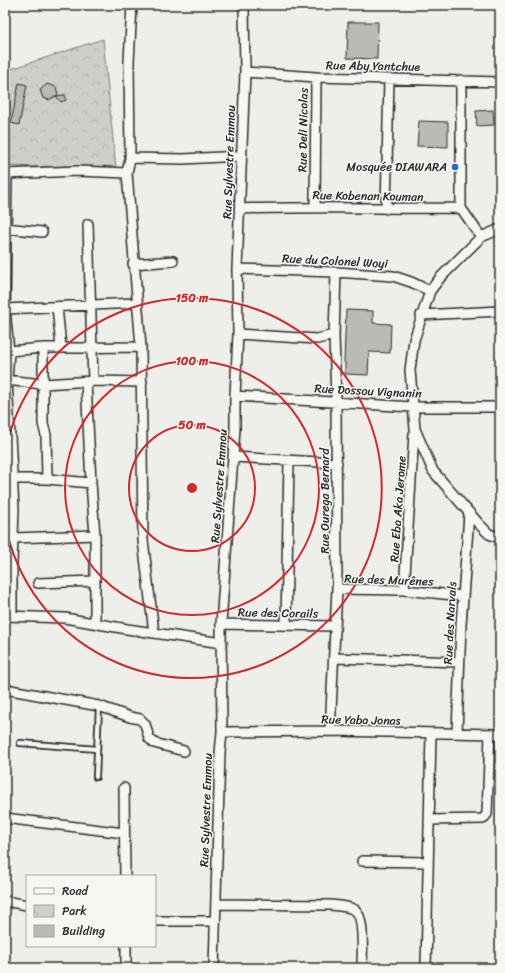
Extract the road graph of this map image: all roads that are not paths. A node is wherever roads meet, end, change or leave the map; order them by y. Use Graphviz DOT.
graph roads {
  1 [pos="132,5"];
  2 [pos="244,5"];
  3 [pos="245,72"];
  4 [pos="316,77"];
  5 [pos="389,80"];
  6 [pos="461,80"];
  7 [pos="500,82"];
  8 [pos="241,156"];
  9 [pos="130,158"];
  10 [pos="126,173"];
  11 [pos="6,174"];
  12 [pos="315,206"];
  13 [pos="461,208"];
  14 [pos="240,209"];
  15 [pos="386,209"];
  16 [pos="88,224"];
  17 [pos="6,228"];
  18 [pos="500,229"];
  19 [pos="42,232"];
  20 [pos="481,237"];
  21 [pos="173,261"];
  22 [pos="133,264"];
  23 [pos="237,269"];
  24 [pos="336,272"];
  25 [pos="430,291"];
  26 [pos="136,303"];
  27 [pos="91,305"];
  28 [pos="57,307"];
  29 [pos="5,309"];
  30 [pos="500,312"];
  31 [pos="421,315"];
  32 [pos="238,334"];
  33 [pos="334,335"];
  34 [pos="61,347"];
  35 [pos="141,347"];
  36 [pos="43,348"];
  37 [pos="91,348"];
  38 [pos="9,351"];
  39 [pos="6,380"];
  40 [pos="89,381"];
  41 [pos="142,382"];
  42 [pos="43,384"];
  43 [pos="235,396"];
  44 [pos="336,402"];
  45 [pos="412,407"];
  46 [pos="500,407"];
  47 [pos="415,429"];
  48 [pos="233,456"];
  49 [pos="289,460"];
  50 [pos="337,463"];
  51 [pos="9,479"];
  52 [pos="47,479"];
  53 [pos="91,483"];
  54 [pos="10,509"];
  55 [pos="469,514"];
  56 [pos="95,535"];
  57 [pos="14,538"];
  58 [pos="500,538"];
  59 [pos="8,562"];
  60 [pos="95,581"];
  61 [pos="38,584"];
  62 [pos="337,590"];
  63 [pos="404,590"];
  64 [pos="463,596"];
  65 [pos="9,616"];
  66 [pos="95,623"];
  67 [pos="222,624"];
  68 [pos="286,625"];
  69 [pos="334,626"];
  70 [pos="154,633"];
  71 [pos="222,643"];
  72 [pos="335,658"];
  73 [pos="459,662"];
  74 [pos="5,689"];
  75 [pos="99,706"];
  76 [pos="330,731"];
  77 [pos="222,732"];
  78 [pos="431,733"];
  79 [pos="457,733"];
  80 [pos="490,734"];
  81 [pos="500,734"];
  82 [pos="20,743"];
  83 [pos="97,749"];
  84 [pos="184,751"];
  85 [pos="96,777"];
  86 [pos="124,788"];
  87 [pos="5,818"];
  88 [pos="429,820"];
  89 [pos="124,833"];
  90 [pos="362,861"];
  91 [pos="428,862"];
  92 [pos="125,875"];
  93 [pos="5,901"];
  94 [pos="216,904"];
  95 [pos="26,905"];
  96 [pos="156,920"];
  97 [pos="215,920"];
  98 [pos="126,947"];
  99 [pos="126,968"];
  100 [pos="214,968"];
  101 [pos="362,968"];
  102 [pos="426,968"];
  1 -- 9 [label="street"];
  2 -- 3 [label="street, Rue Sylvestre Emmou"];
  3 -- 4 [label="street, Rue Aby Yantchue"];
  3 -- 8 [label="street, Rue Sylvestre Emmou"];
  4 -- 5 [label="street, Rue Aby Yantchue"];
  4 -- 12 [label="street, Rue Deli Nicolas"];
  5 -- 6 [label="street, Rue Aby Yantchue"];
  5 -- 15 [label="street"];
  6 -- 7 [label="street, Rue Aby Yantchue"];
  6 -- 13 [label="street"];
  8 -- 9 [label="street"];
  8 -- 14 [label="street, Rue Sylvestre Emmou"];
  9 -- 10 [label="street"];
  10 -- 11 [label="street"];
  10 -- 22 [label="street"];
  11 -- 17 [label="street"];
  12 -- 14 [label="street, Rue Kobenan Kouman"];
  12 -- 15 [label="street, Rue Kobenan Kouman"];
  13 -- 15 [label="street, Rue Kobenan Kouman"];
  13 -- 20 [label="street"];
  14 -- 23 [label="street, Rue Sylvestre Emmou"];
  16 -- 27 [label="street"];
  17 -- 19 [label="street"];
  17 -- 29 [label="street"];
  18 -- 20 [label="street"];
  20 -- 25 [label="street"];
  21 -- 22 [label="street"];
  22 -- 26 [label="street"];
  23 -- 24 [label="street, Rue du Colonel Woyi"];
  23 -- 32 [label="street, Rue Sylvestre Emmou"];
  24 -- 25 [label="street, Rue du Colonel Woyi"];
  24 -- 33 [label="street, Rue Ourega Bernard"];
  25 -- 31 [label="street"];
  26 -- 27 [label="street"];
  26 -- 35 [label="street"];
  27 -- 28 [label="street"];
  27 -- 37 [label="street"];
  28 -- 29 [label="street"];
  28 -- 34 [label="street"];
  29 -- 38 [label="street"];
  30 -- 31 [label="street"];
  31 -- 45 [label="street"];
  32 -- 33 [label="street"];
  32 -- 43 [label="street, Rue Sylvestre Emmou"];
  33 -- 44 [label="street, Rue Ourega Bernard"];
  34 -- 36 [label="street"];
  34 -- 37 [label="street"];
  35 -- 37 [label="street"];
  35 -- 41 [label="street"];
  36 -- 38 [label="street"];
  36 -- 42 [label="street"];
  37 -- 40 [label="street"];
  38 -- 39 [label="street"];
  39 -- 42 [label="street"];
  39 -- 51 [label="street"];
  40 -- 41 [label="street"];
  40 -- 42 [label="street"];
  40 -- 53 [label="street"];
  41 -- 70 [label="street"];
  42 -- 52 [label="street"];
  43 -- 44 [label="street, Rue Dossou Vignanin"];
  43 -- 48 [label="street, Rue Sylvestre Emmou"];
  44 -- 45 [label="street, Rue Dossou Vignanin"];
  44 -- 50 [label="street, Rue Ourega Bernard"];
  45 -- 46 [label="street, Rue Dossou Vignanin"];
  45 -- 47 [label="street"];
  47 -- 55 [label="street"];
  47 -- 63 [label="street, Rue Eba Aka Jerome"];
  48 -- 49 [label="street"];
  48 -- 67 [label="street, Rue Sylvestre Emmou"];
  49 -- 50 [label="street"];
  49 -- 68 [label="street"];
  50 -- 62 [label="street, Rue Ourega Bernard"];
  51 -- 52 [label="street"];
  51 -- 54 [label="street"];
  52 -- 53 [label="street"];
  53 -- 56 [label="street"];
  54 -- 57 [label="street"];
  55 -- 58 [label="street"];
  55 -- 64 [label="street, Rue des Narvals"];
  56 -- 57 [label="street"];
  56 -- 60 [label="street"];
  57 -- 59 [label="street"];
  59 -- 65 [label="street"];
  60 -- 61 [label="street"];
  60 -- 66 [label="street"];
  62 -- 63 [label="street, Rue des Murênes"];
  62 -- 69 [label="street, Rue Ourega Bernard"];
  63 -- 64 [label="street, Rue des Murênes"];
  64 -- 73 [label="street, Rue des Narvals"];
  65 -- 66 [label="street"];
  66 -- 70 [label="street"];
  67 -- 68 [label="street, Rue des Corails"];
  67 -- 71 [label="street, Rue Sylvestre Emmou"];
  68 -- 69 [label="street, Rue des Corails"];
  69 -- 72 [label="street, Rue Ourega Bernard"];
  70 -- 71 [label="street"];
  71 -- 77 [label="street, Rue Sylvestre Emmou"];
  72 -- 73 [label="street"];
  72 -- 76 [label="street, Rue Ourega Bernard"];
  73 -- 79 [label="street, Rue des Narvals"];
  74 -- 75 [label="street"];
  75 -- 83 [label="lane"];
  75 -- 84 [label="street"];
  76 -- 77 [label="street, Rue Yaba Jonas"];
  76 -- 78 [label="street, Rue Yaba Jonas"];
  77 -- 94 [label="street, Rue Sylvestre Emmou"];
  78 -- 79 [label="street, Rue Yaba Jonas"];
  78 -- 88 [label="street"];
  79 -- 80 [label="street, Rue Yaba Jonas"];
  80 -- 81 [label="street, Rue Yaba Jonas"];
  80 -- 88 [label="street"];
  82 -- 83 [label="lane"];
  83 -- 85 [label="lane"];
  86 -- 89 [label="street"];
  87 -- 89 [label="street"];
  88 -- 91 [label="street"];
  89 -- 92 [label="street"];
  90 -- 91 [label="street"];
  91 -- 102 [label="street"];
  93 -- 95 [label="street"];
  94 -- 97 [label="street, Rue Sylvestre Emmou"];
  94 -- 101 [label="street"];
  96 -- 97 [label="street"];
  97 -- 100 [label="street, Rue Sylvestre Emmou"];
  98 -- 99 [label="street"];
}
